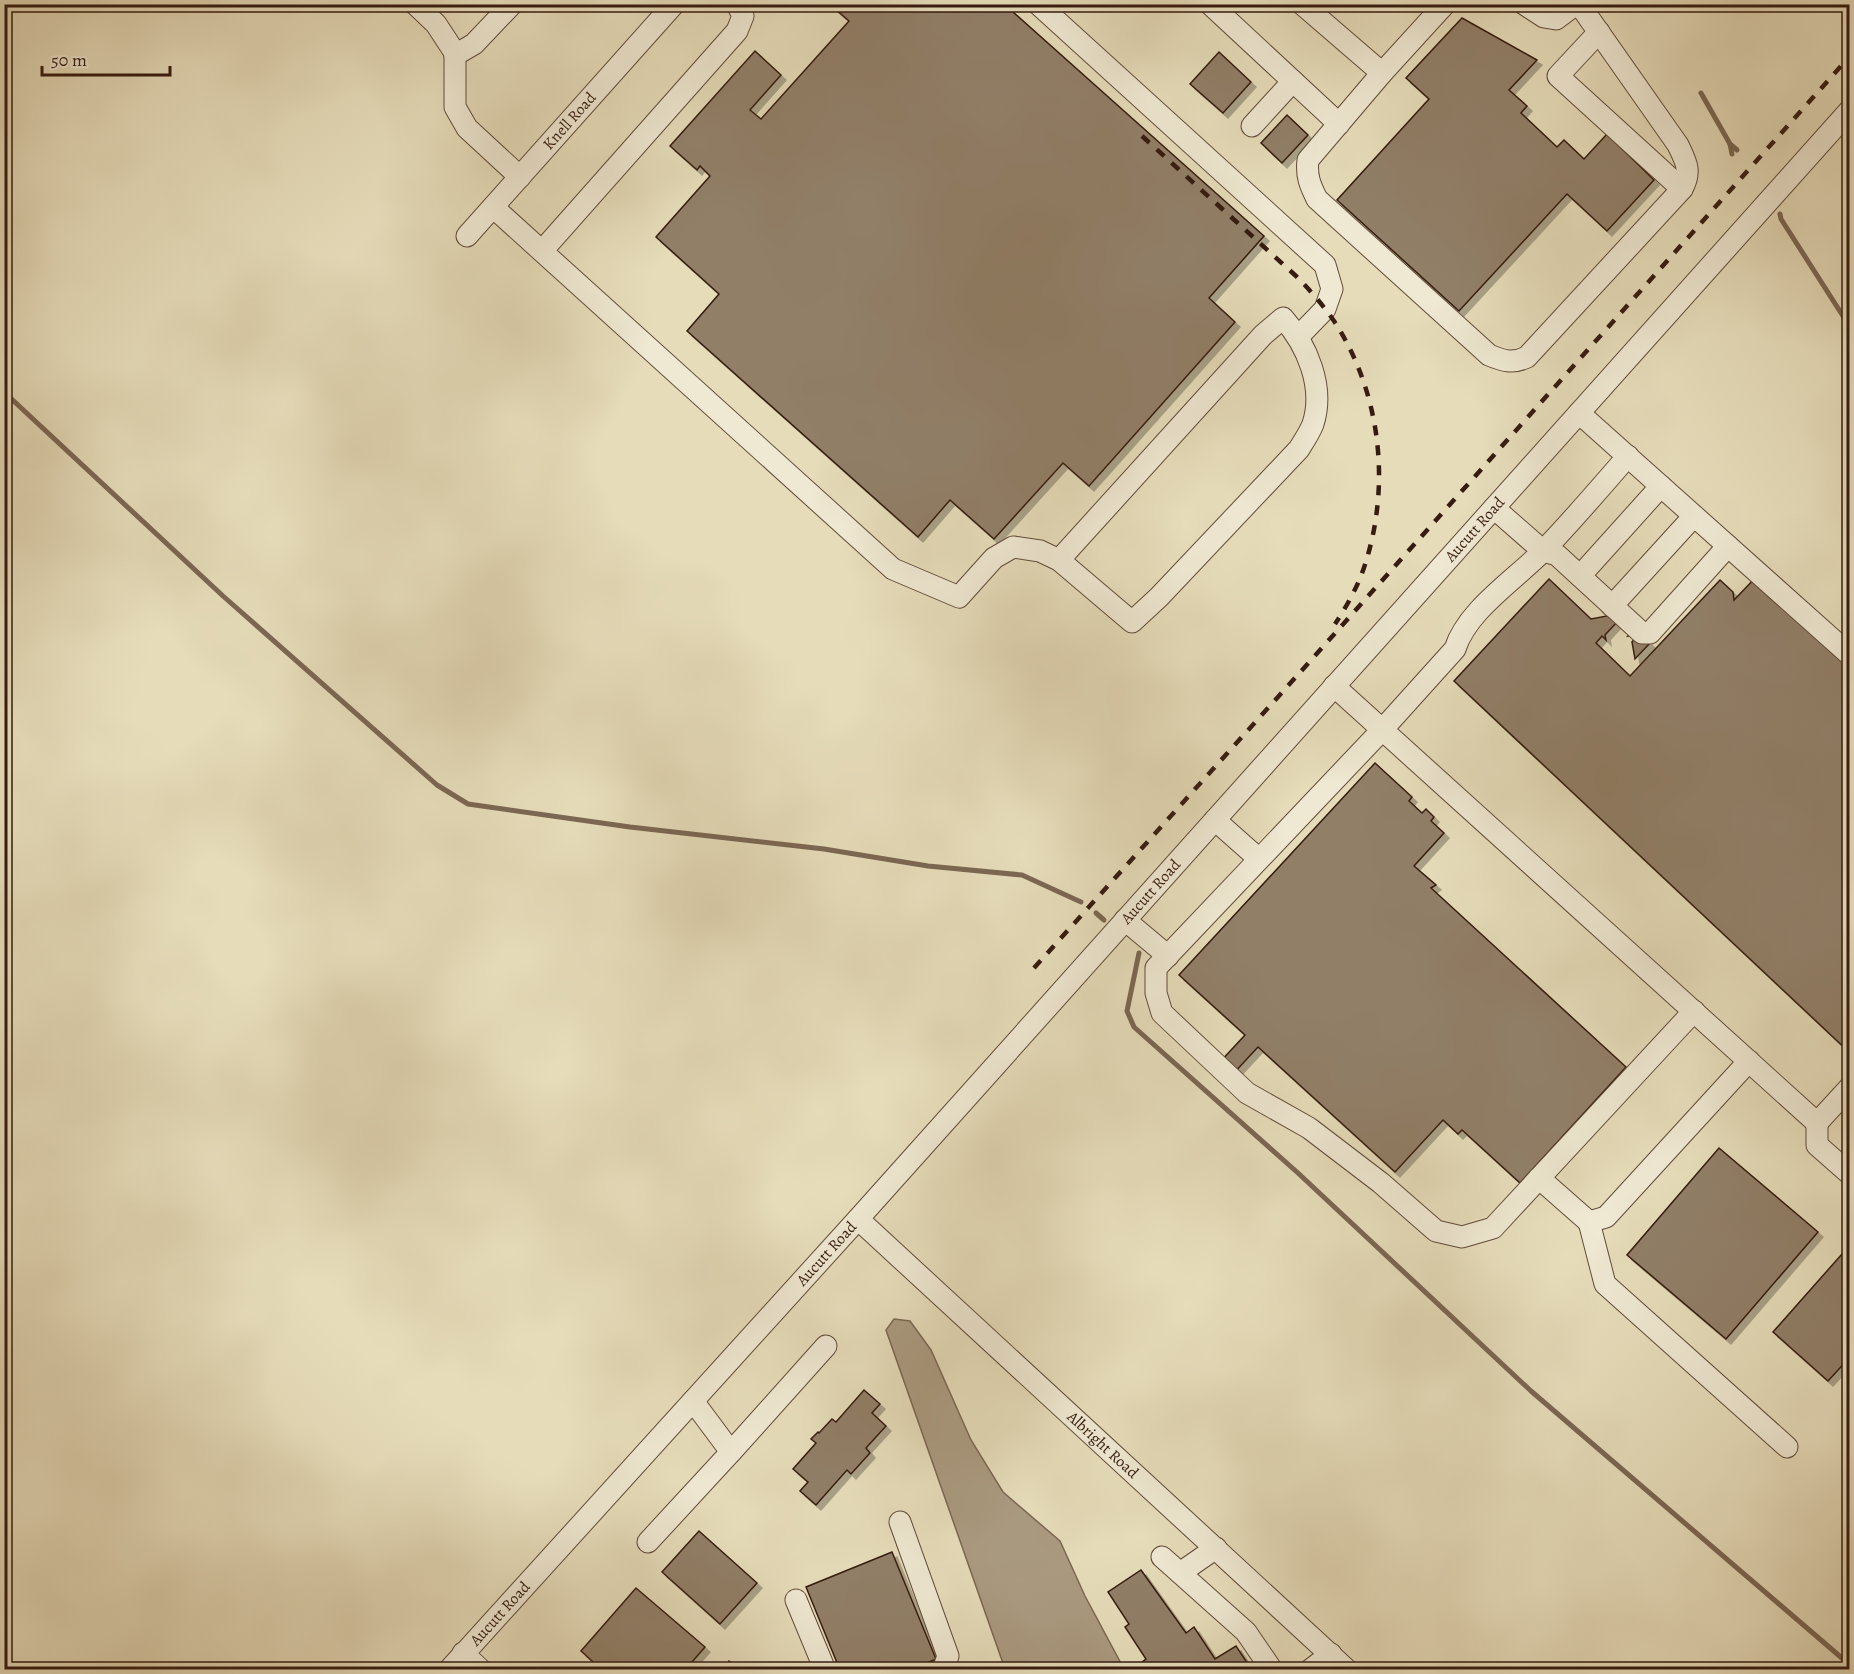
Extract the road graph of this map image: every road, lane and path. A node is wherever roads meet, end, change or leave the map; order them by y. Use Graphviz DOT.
graph roads {
  1 [pos="415,4"];
  2 [pos="674,4"];
  3 [pos="737,4"];
  4 [pos="1038,4"];
  5 [pos="1210,4"];
  6 [pos="1302,4"];
  7 [pos="1445,4"];
  8 [pos="1524,4"];
  9 [pos="1578,4"];
  10 [pos="500,9"];
  11 [pos="1599,32"];
  12 [pos="455,55"];
  13 [pos="1382,73"];
  14 [pos="1293,81"];
  15 [pos="1850,110"];
  16 [pos="1339,124"];
  17 [pos="1252,126"];
  18 [pos="520,177"];
  19 [pos="1682,189"];
  20 [pos="493,207"];
  21 [pos="467,236"];
  22 [pos="542,251"];
  23 [pos="1298,337"];
  24 [pos="1579,413"];
  25 [pos="1628,456"];
  26 [pos="1661,486"];
  27 [pos="1494,508"];
  28 [pos="1694,516"];
  29 [pos="1728,546"];
  30 [pos="1543,551"];
  31 [pos="1059,560"];
  32 [pos="1580,576"];
  33 [pos="1612,606"];
  34 [pos="1850,655"];
  35 [pos="1334,686"];
  36 [pos="1382,730"];
  37 [pos="1215,820"];
  38 [pos="1259,859"];
  39 [pos="1125,920"];
  40 [pos="1168,956"];
  41 [pos="1694,1011"];
  42 [pos="1749,1061"];
  43 [pos="1850,1087"];
  44 [pos="1817,1123"];
  45 [pos="1850,1174"];
  46 [pos="1539,1178"];
  47 [pos="858,1219"];
  48 [pos="1588,1222"];
  49 [pos="826,1346"];
  50 [pos="693,1401"];
  51 [pos="1787,1447"];
  52 [pos="731,1452"];
  53 [pos="900,1522"];
  54 [pos="648,1542"];
  55 [pos="1216,1548"];
  56 [pos="1162,1557"];
  57 [pos="1180,1573"];
  58 [pos="796,1600"];
  59 [pos="463,1653"];
  60 [pos="1331,1654"];
  61 [pos="449,1670"];
  62 [pos="482,1670"];
  63 [pos="825,1670"];
  64 [pos="944,1670"];
  65 [pos="1272,1670"];
  66 [pos="1310,1670"];
  67 [pos="1347,1670"];
  1 -- 12 [label="street"];
  2 -- 18 [label="street, Knell Road"];
  3 -- 22 [label="street"];
  4 -- 23 [label="street"];
  5 -- 14 [label="street"];
  6 -- 13 [label="street"];
  7 -- 13 [label="street"];
  8 -- 9 [label="street"];
  9 -- 11 [label="street"];
  10 -- 12 [label="street"];
  11 -- 19 [label="street"];
  11 -- 19 [label="street"];
  12 -- 18 [label="street"];
  13 -- 16 [label="street"];
  14 -- 16 [label="street"];
  14 -- 17 [label="street"];
  15 -- 24 [label="street, Aucutt Road"];
  16 -- 19 [label="street"];
  18 -- 20 [label="street, Knell Road"];
  20 -- 21 [label="street, Knell Road"];
  20 -- 22 [label="street"];
  22 -- 31 [label="street"];
  23 -- 31 [label="street"];
  23 -- 31 [label="street"];
  24 -- 25 [label="street"];
  24 -- 27 [label="street, Aucutt Road"];
  25 -- 26 [label="street"];
  25 -- 30 [label="street"];
  26 -- 28 [label="street"];
  26 -- 32 [label="street"];
  27 -- 30 [label="street"];
  27 -- 35 [label="street, Aucutt Road"];
  28 -- 29 [label="street"];
  28 -- 33 [label="street"];
  29 -- 33 [label="street"];
  29 -- 34 [label="street"];
  30 -- 32 [label="street"];
  30 -- 36 [label="street"];
  32 -- 33 [label="street"];
  35 -- 36 [label="street"];
  35 -- 37 [label="street, Aucutt Road"];
  36 -- 38 [label="street"];
  36 -- 41 [label="street"];
  37 -- 38 [label="street"];
  37 -- 39 [label="street, Aucutt Road"];
  38 -- 40 [label="street"];
  39 -- 40 [label="street"];
  39 -- 47 [label="street, Aucutt Road"];
  40 -- 46 [label="street"];
  41 -- 42 [label="street"];
  41 -- 46 [label="street"];
  42 -- 44 [label="street"];
  42 -- 48 [label="street"];
  43 -- 44 [label="street"];
  44 -- 45 [label="street"];
  46 -- 48 [label="street"];
  47 -- 50 [label="street, Aucutt Road"];
  47 -- 55 [label="street, Albright Road"];
  48 -- 51 [label="street"];
  49 -- 52 [label="street"];
  50 -- 52 [label="street"];
  50 -- 59 [label="street, Aucutt Road"];
  52 -- 54 [label="street"];
  53 -- 64 [label="street"];
  55 -- 57 [label="street"];
  55 -- 60 [label="street, Albright Road"];
  56 -- 57 [label="street"];
  57 -- 65 [label="street"];
  58 -- 63 [label="street"];
  59 -- 61 [label="street, Aucutt Road"];
  59 -- 62 [label="street"];
  60 -- 66 [label="street"];
  60 -- 67 [label="street, Albright Road"];
}
